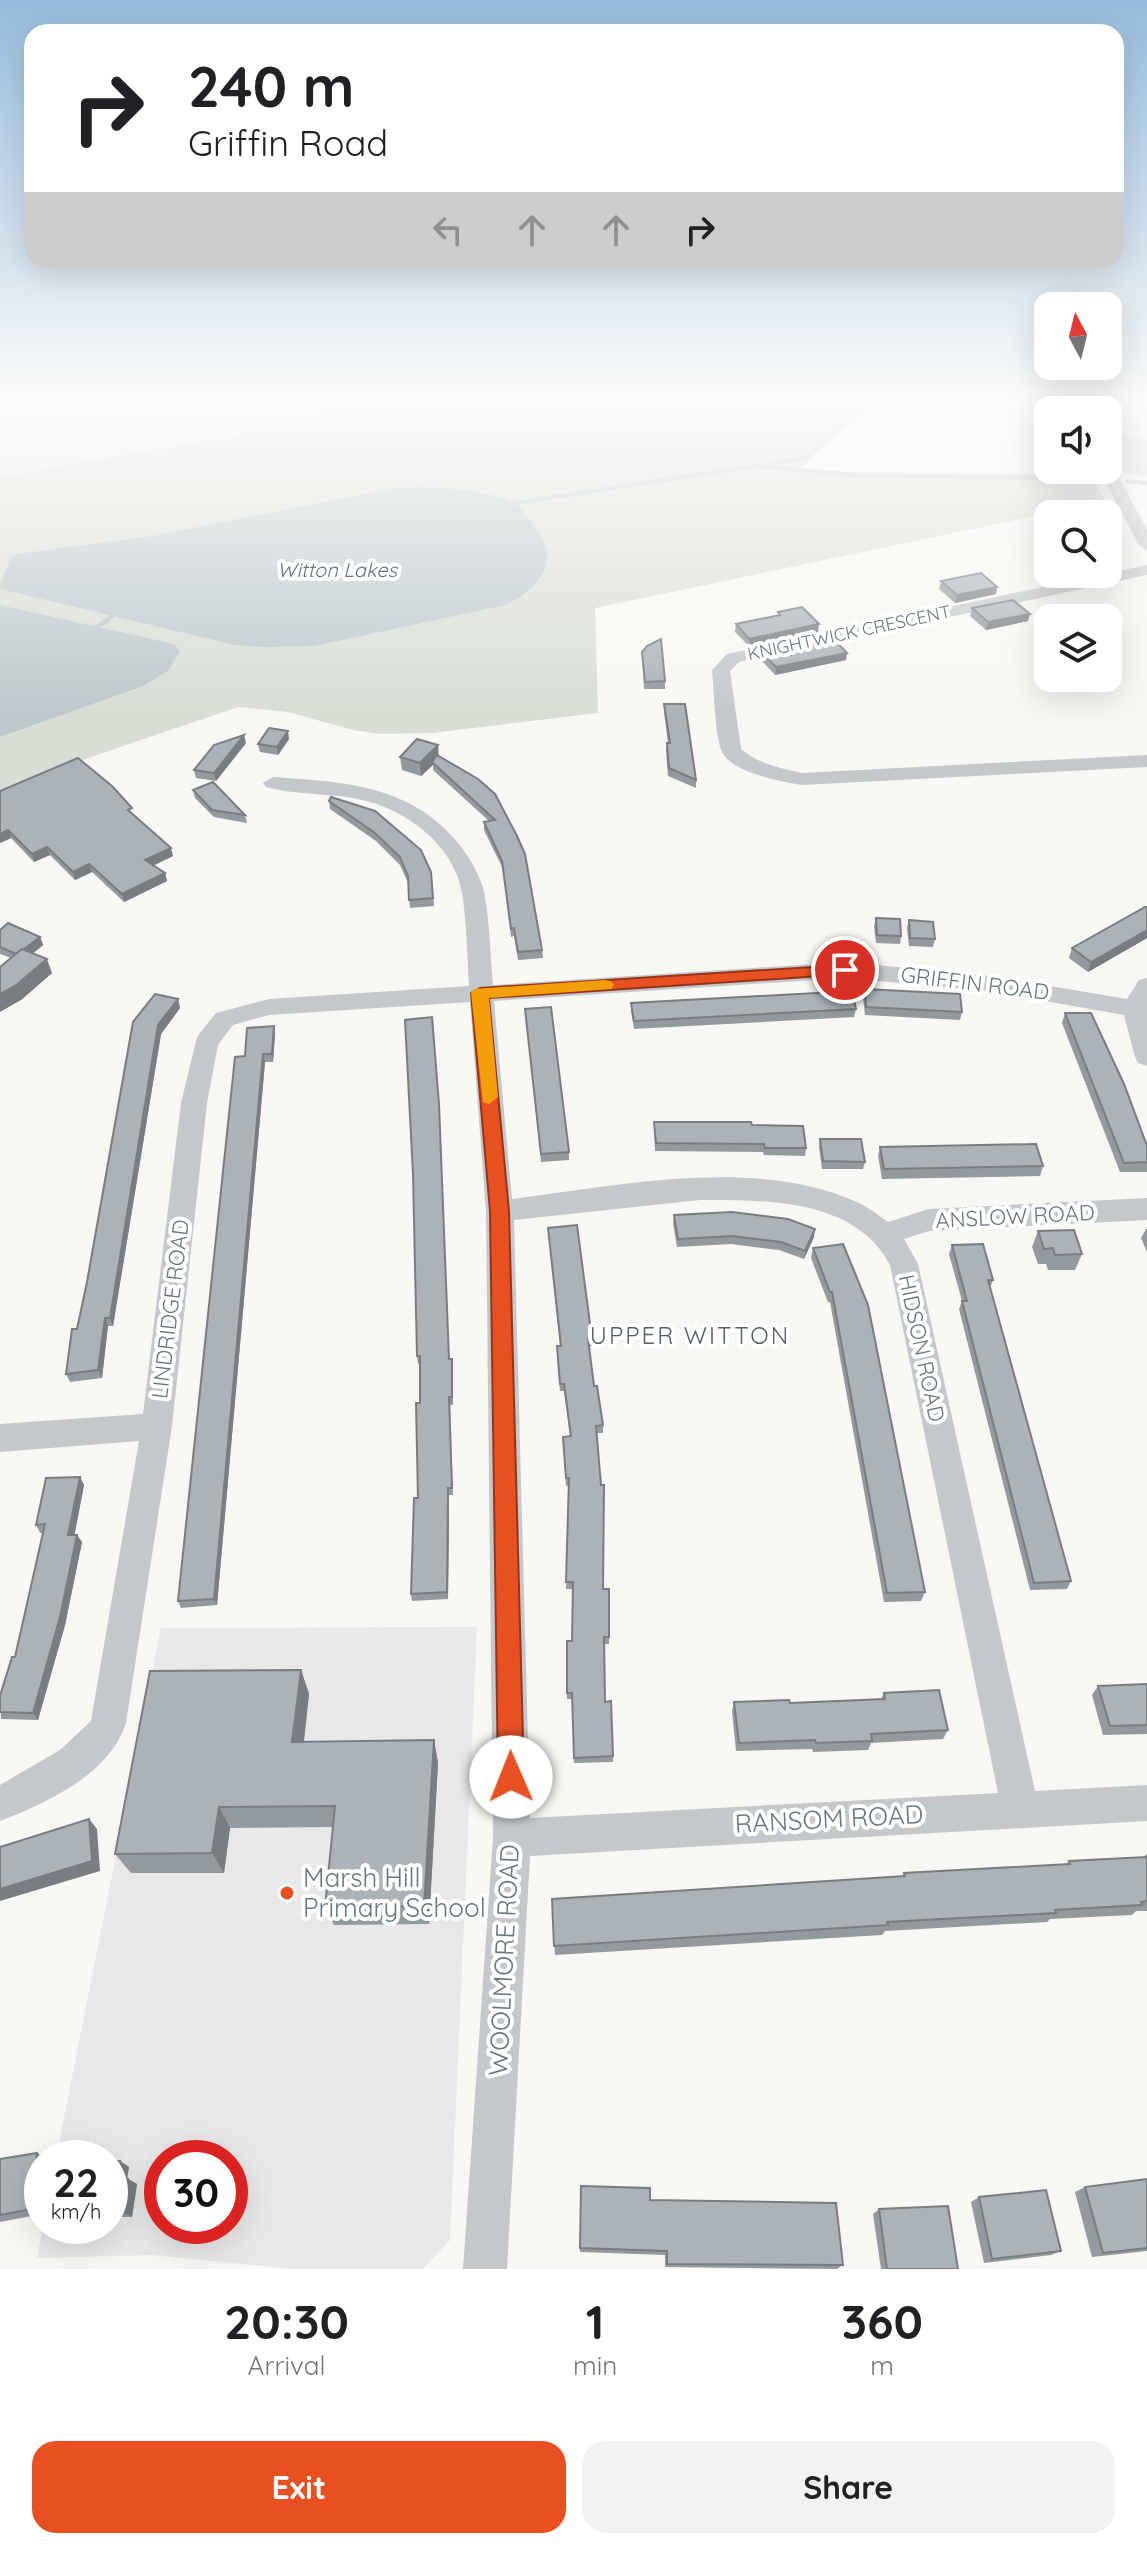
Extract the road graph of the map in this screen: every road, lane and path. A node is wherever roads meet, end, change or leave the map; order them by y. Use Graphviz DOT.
graph roads {
  1 [pos="1125,503"];
  2 [pos="1147,545"];
  3 [pos="1147,570"];
  4 [pos="1147,761"];
  5 [pos="273,783"];
  6 [pos="1147,986"];
  7 [pos="480,993"];
  8 [pos="1134,1009"];
  9 [pos="1147,1057"];
  10 [pos="1147,1209"];
  11 [pos="500,1211"];
  12 [pos="887,1235"];
  13 [pos="157,1426"];
  14 [pos="0,1438"];
  15 [pos="0,1803"];
  16 [pos="1147,1803"];
  17 [pos="1020,1808"];
  18 [pos="512,1838"];
  19 [pos="485,2269"];
  1 -- 2 [label="street"];
  3 -- 4 [label="street, KNIGHTWICK CRESCENT"];
  5 -- 7 [label="street, WOOLMORE ROAD"];
  6 -- 8 [label="street"];
  7 -- 8 [label="street, GRIFFIN ROAD"];
  7 -- 11 [label="street, WOOLMORE ROAD"];
  7 -- 13 [label="street, LINDRIDGE ROAD"];
  8 -- 9 [label="street"];
  10 -- 12 [label="street, ANSLOW ROAD"];
  11 -- 12 [label="street"];
  11 -- 18 [label="street, WOOLMORE ROAD"];
  12 -- 17 [label="street, HIDSON ROAD"];
  13 -- 14 [label="street"];
  13 -- 15 [label="street, LINDRIDGE ROAD"];
  16 -- 17 [label="street, RANSOM ROAD"];
  17 -- 18 [label="street, RANSOM ROAD"];
  18 -- 19 [label="street, WOOLMORE ROAD"];
}
